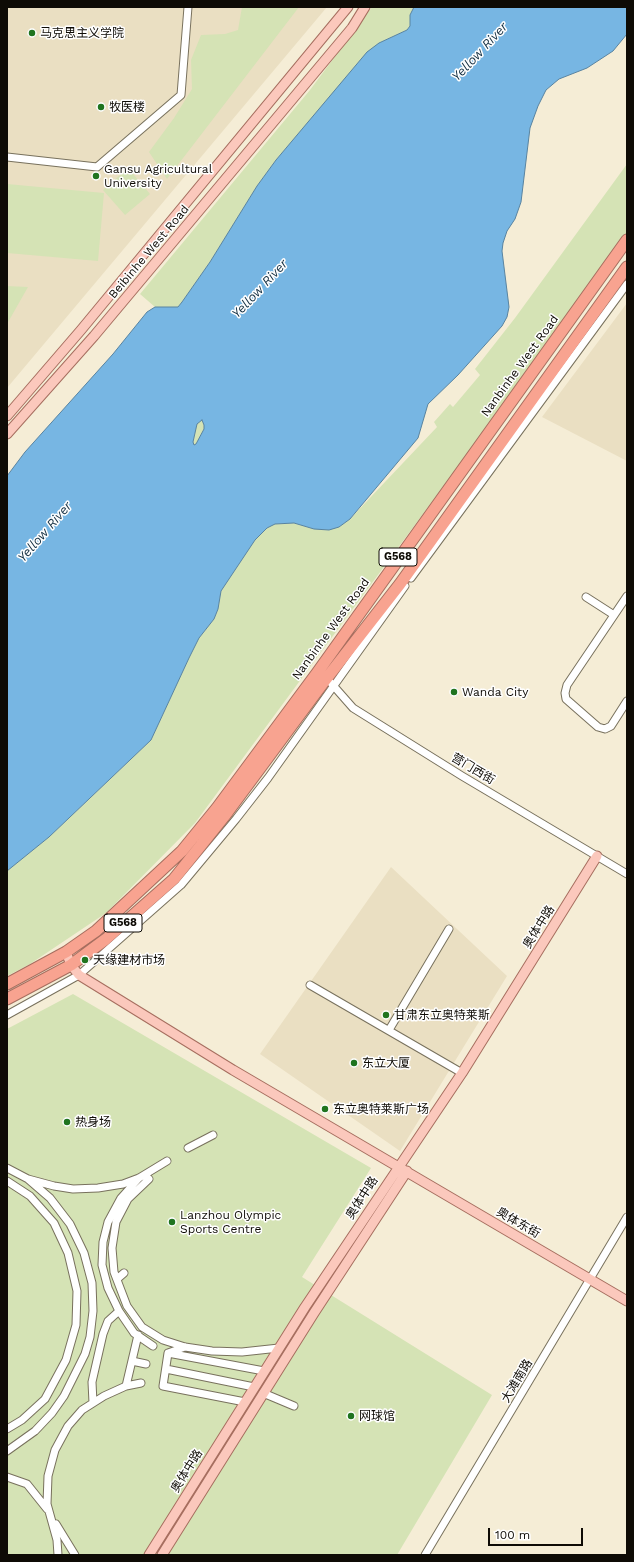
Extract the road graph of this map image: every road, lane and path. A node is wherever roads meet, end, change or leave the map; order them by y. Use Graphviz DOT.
graph roads {
  1 [pos="188,7"];
  2 [pos="348,7"];
  3 [pos="365,7"];
  4 [pos="7,157"];
  5 [pos="627,240"];
  6 [pos="627,267"];
  7 [pos="127,273"];
  8 [pos="138,283"];
  9 [pos="627,284"];
  10 [pos="7,416"];
  11 [pos="7,434"];
  12 [pos="387,574"];
  13 [pos="402,585"];
  14 [pos="627,596"];
  15 [pos="586,597"];
  16 [pos="614,615"];
  17 [pos="326,679"];
  18 [pos="627,701"];
  19 [pos="597,856"];
  20 [pos="627,874"];
  21 [pos="449,929"];
  22 [pos="66,952"];
  23 [pos="71,965"];
  24 [pos="79,975"];
  25 [pos="7,984"];
  26 [pos="310,985"];
  27 [pos="7,999"];
  28 [pos="7,1015"];
  29 [pos="389,1030"];
  30 [pos="462,1072"];
  31 [pos="213,1135"];
  32 [pos="188,1148"];
  33 [pos="167,1161"];
  34 [pos="398,1166"];
  35 [pos="7,1168"];
  36 [pos="407,1171"];
  37 [pos="138,1178"];
  38 [pos="28,1179"];
  39 [pos="149,1179"];
  40 [pos="7,1181"];
  41 [pos="627,1217"];
  42 [pos="124,1273"];
  43 [pos="117,1279"];
  44 [pos="592,1279"];
  45 [pos="627,1300"];
  46 [pos="119,1310"];
  47 [pos="138,1335"];
  48 [pos="153,1346"];
  49 [pos="185,1347"];
  50 [pos="279,1348"];
  51 [pos="168,1353"];
  52 [pos="132,1361"];
  53 [pos="146,1364"];
  54 [pos="166,1369"];
  55 [pos="264,1371"];
  56 [pos="141,1383"];
  57 [pos="126,1386"];
  58 [pos="254,1387"];
  59 [pos="263,1393"];
  60 [pos="245,1402"];
  61 [pos="93,1403"];
  62 [pos="294,1406"];
  63 [pos="7,1429"];
  64 [pos="7,1451"];
  65 [pos="7,1477"];
  66 [pos="52,1518"];
  67 [pos="58,1555"];
  68 [pos="75,1555"];
  69 [pos="149,1555"];
  70 [pos="162,1555"];
  71 [pos="425,1555"];
  1 -- 4 [label="street"];
  2 -- 7 [label="main road, Beibinhe West Road"];
  3 -- 8 [label="main road, Beibinhe West Road"];
  5 -- 12 [label="highway, Nanbinhe West Road / G568"];
  6 -- 13 [label="highway, Nanbinhe West Road / G568"];
  7 -- 8 [label="main road"];
  7 -- 10 [label="main road, Beibinhe West Road"];
  8 -- 11 [label="main road, Beibinhe West Road"];
  9 -- 13 [label="street, Nanbinhe West Road"];
  12 -- 13 [label="street"];
  12 -- 17 [label="highway, Nanbinhe West Road / G568"];
  13 -- 17 [label="highway, Nanbinhe West Road / G568"];
  14 -- 16 [label="street"];
  15 -- 16 [label="street"];
  16 -- 18 [label="street"];
  17 -- 19 [label="street, 营门西街"];
  17 -- 22 [label="highway, Nanbinhe West Road / G568"];
  17 -- 23 [label="highway, Nanbinhe West Road / G568"];
  17 -- 24 [label="street, Nanbinhe West Road"];
  19 -- 20 [label="street, 营门西街"];
  19 -- 30 [label="main road, 奥体中路"];
  21 -- 29 [label="street"];
  22 -- 23 [label="main road, 奥体东街"];
  22 -- 25 [label="highway, Nanbinhe West Road / G568"];
  23 -- 24 [label="main road, 奥体东街"];
  23 -- 27 [label="highway, Nanbinhe West Road / G568"];
  24 -- 28 [label="street, Nanbinhe West Road"];
  24 -- 34 [label="main road, 奥体东街"];
  26 -- 29 [label="street"];
  29 -- 30 [label="street"];
  30 -- 34 [label="main road, 奥体中路"];
  31 -- 32 [label="street"];
  33 -- 37 [label="street"];
  34 -- 36 [label="main road, 奥体东街"];
  34 -- 50 [label="main road, 奥体中路"];
  35 -- 38 [label="street"];
  36 -- 44 [label="main road, 奥体东街"];
  36 -- 59 [label="main road, 奥体中路"];
  37 -- 38 [label="street"];
  37 -- 46 [label="street"];
  38 -- 64 [label="street"];
  39 -- 43 [label="street"];
  40 -- 63 [label="street"];
  41 -- 44 [label="street, 大滩南路"];
  42 -- 43 [label="street"];
  43 -- 49 [label="street"];
  44 -- 45 [label="main road, 奥体东街"];
  44 -- 71 [label="street, 大滩南路"];
  46 -- 47 [label="street"];
  46 -- 61 [label="street"];
  47 -- 48 [label="street"];
  47 -- 52 [label="street"];
  49 -- 50 [label="street"];
  49 -- 51 [label="street"];
  50 -- 55 [label="main road, 奥体中路"];
  51 -- 54 [label="street"];
  51 -- 55 [label="street"];
  52 -- 53 [label="street"];
  52 -- 57 [label="street"];
  54 -- 58 [label="street"];
  54 -- 60 [label="street"];
  55 -- 58 [label="main road, 奥体中路"];
  56 -- 57 [label="street"];
  57 -- 61 [label="street"];
  58 -- 60 [label="main road, 奥体中路"];
  59 -- 62 [label="street"];
  59 -- 70 [label="main road, 奥体中路"];
  60 -- 69 [label="main road, 奥体中路"];
  61 -- 66 [label="street"];
  65 -- 66 [label="street"];
  66 -- 67 [label="street"];
  66 -- 68 [label="street"];
}
